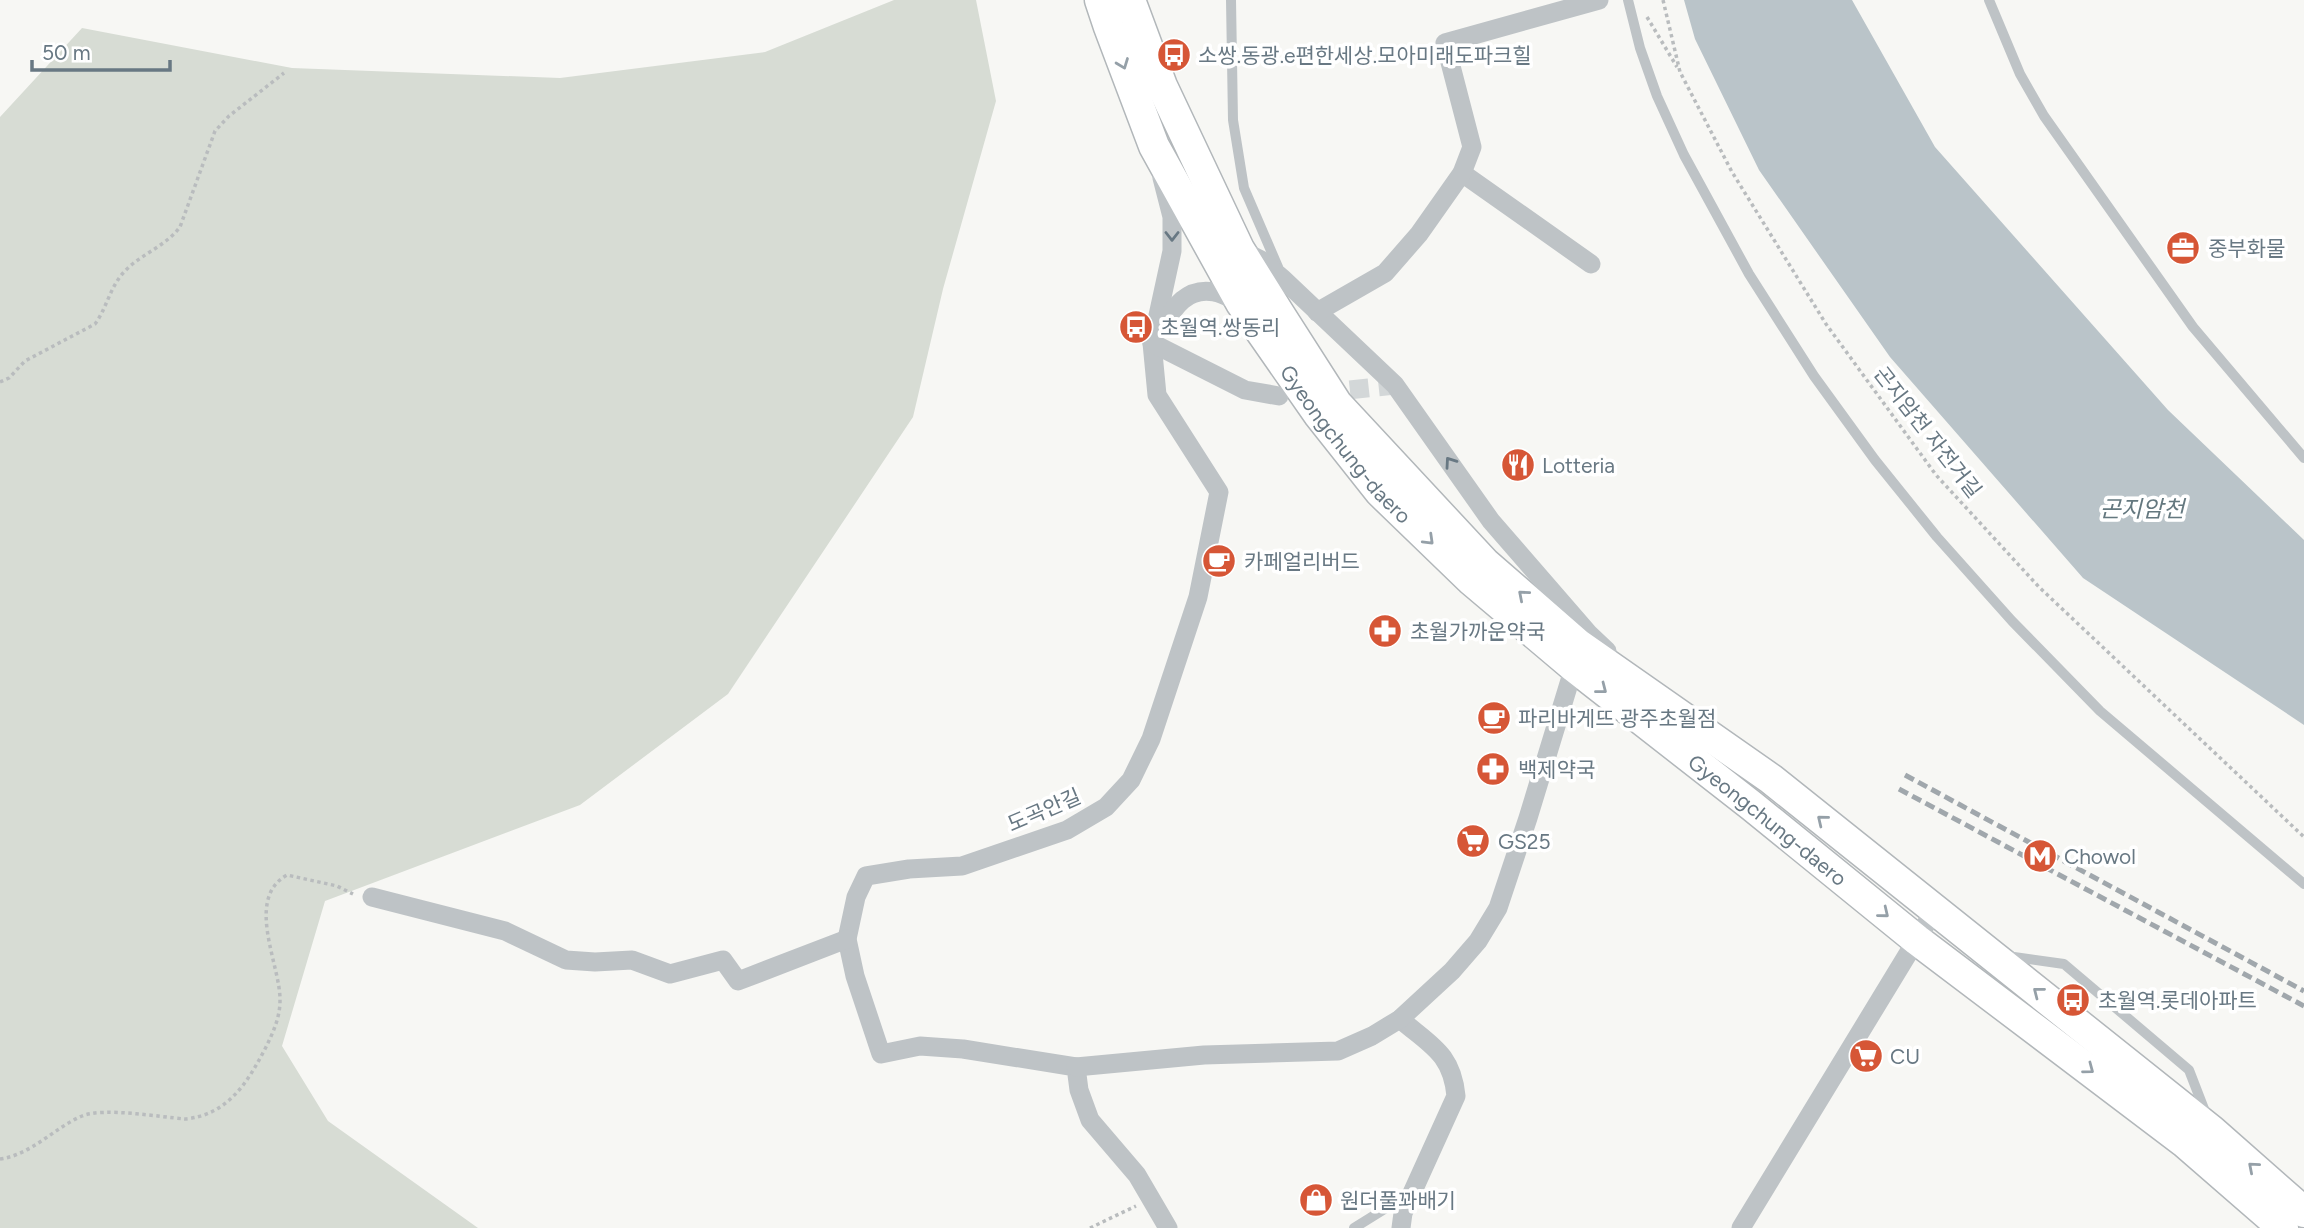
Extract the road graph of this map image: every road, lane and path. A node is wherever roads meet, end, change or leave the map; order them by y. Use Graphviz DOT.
graph roads {
  1 [pos="1100,0"];
  2 [pos="1130,0"];
  3 [pos="1231,0"];
  4 [pos="1599,0"];
  5 [pos="1628,0"];
  6 [pos="1663,0"];
  7 [pos="1989,0"];
  8 [pos="1643,10"];
  9 [pos="1681,72"];
  10 [pos="284,73"];
  11 [pos="1154,146"];
  12 [pos="1462,173"];
  13 [pos="1239,249"];
  14 [pos="1591,264"];
  15 [pos="1282,278"];
  16 [pos="1241,303"];
  17 [pos="1317,312"];
  18 [pos="1152,343"];
  19 [pos="0,382"];
  20 [pos="1279,396"];
  21 [pos="2304,458"];
  22 [pos="1574,667"];
  23 [pos="1656,698"];
  24 [pos="2304,836"];
  25 [pos="1815,858"];
  26 [pos="1895,879"];
  27 [pos="2304,884"];
  28 [pos="372,897"];
  29 [pos="1934,911"];
  30 [pos="847,939"];
  31 [pos="1917,940"];
  32 [pos="1400,1019"];
  33 [pos="1076,1067"];
  34 [pos="0,1159"];
  35 [pos="1412,1192"];
  36 [pos="1151,1199"];
  37 [pos="2285,1223"];
  38 [pos="1090,1228"];
  39 [pos="1168,1228"];
  40 [pos="1354,1228"];
  41 [pos="1401,1228"];
  42 [pos="1741,1228"];
  1 -- 11 [label="main road, Gyeongchung-daero, one-way"];
  2 -- 13 [label="main road, Gyeongchung-daero"];
  3 -- 15 [label="lane"];
  4 -- 12 [label="street"];
  5 -- 27 [label="lane"];
  6 -- 9 [label="path, 곤지암천 자전거길"];
  7 -- 21 [label="lane"];
  8 -- 9 [label="path"];
  9 -- 24 [label="path, 곤지암천 자전거길"];
  10 -- 19 [label="path"];
  11 -- 16 [label="main road, Gyeongchung-daero"];
  11 -- 18 [label="street, 도곡안길, one-way"];
  12 -- 14 [label="street"];
  12 -- 17 [label="street"];
  13 -- 15 [label="street"];
  23 -- 13 [label="main road, Gyeongchung-daero, one-way"];
  15 -- 17 [label="street"];
  16 -- 18 [label="street"];
  16 -- 22 [label="main road, Gyeongchung-daero, one-way"];
  23 -- 17 [label="street, one-way"];
  18 -- 20 [label="street"];
  18 -- 30 [label="street, 도곡안길"];
  22 -- 25 [label="main road, Gyeongchung-daero, one-way"];
  22 -- 32 [label="street"];
  26 -- 23 [label="main road, Gyeongchung-daero, one-way"];
  25 -- 26 [label="main road"];
  25 -- 31 [label="main road, Gyeongchung-daero, one-way"];
  26 -- 29 [label="main road, Gyeongchung-daero"];
  28 -- 30 [label="street"];
  28 -- 34 [label="path"];
  29 -- 31 [label="street"];
  37 -- 29 [label="main road, Gyeongchung-daero, one-way"];
  30 -- 33 [label="street, 도곡안길"];
  31 -- 37 [label="main road, Gyeongchung-daero, one-way"];
  31 -- 42 [label="street"];
  32 -- 33 [label="street"];
  32 -- 35 [label="street"];
  33 -- 36 [label="street"];
  35 -- 40 [label="lane"];
  35 -- 41 [label="street"];
  36 -- 38 [label="path"];
  36 -- 39 [label="street"];
}
